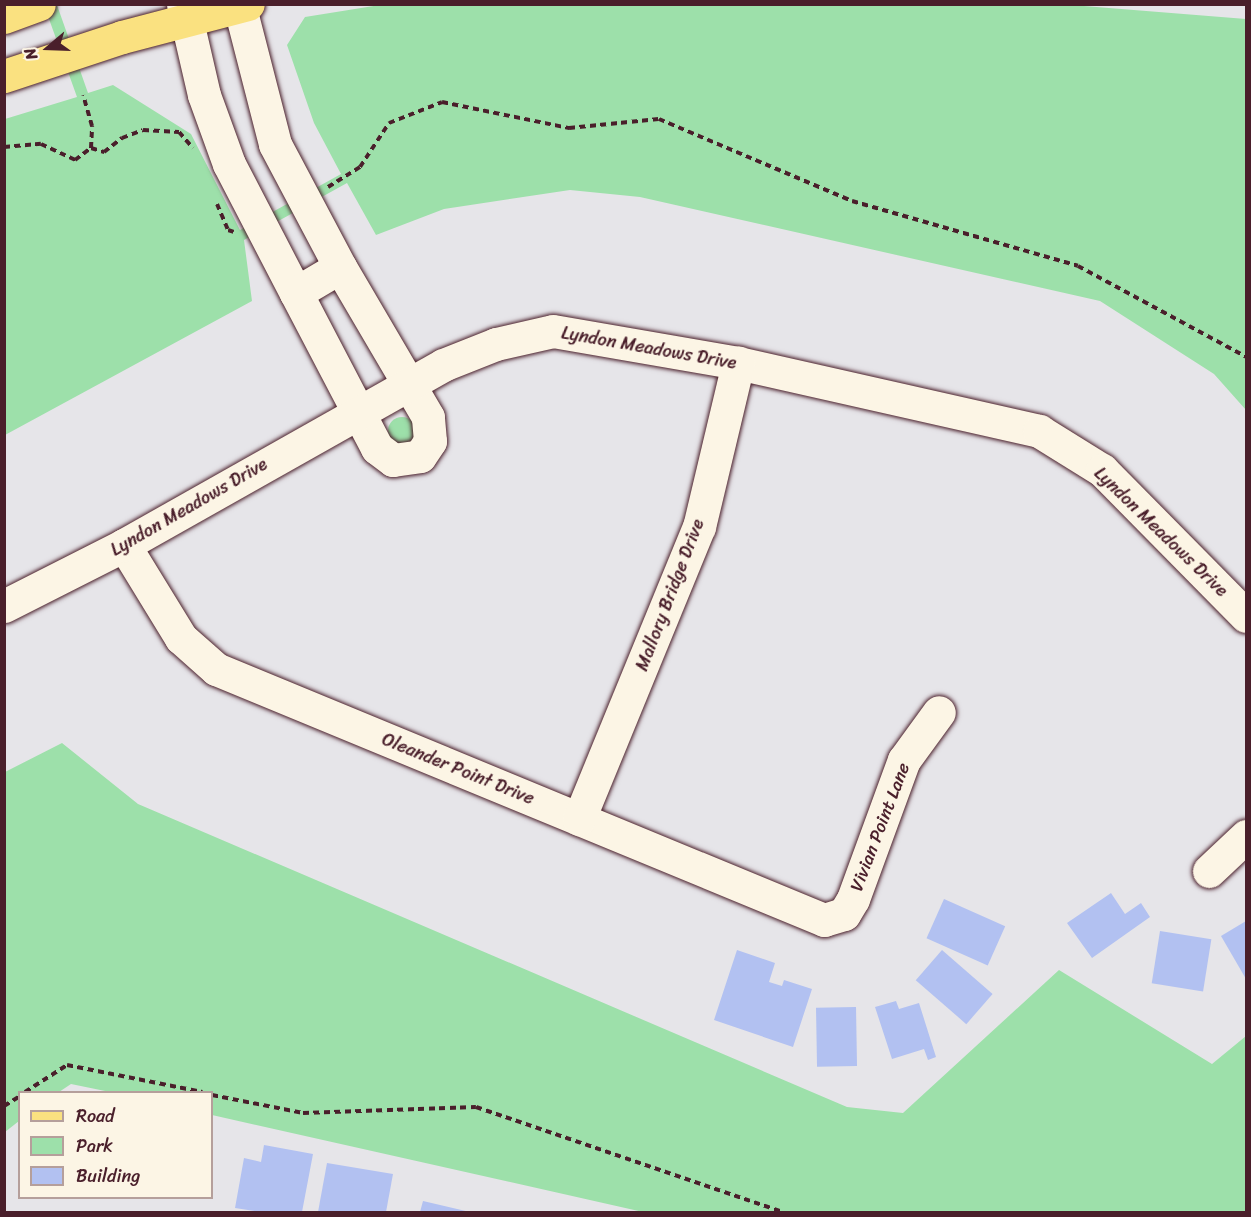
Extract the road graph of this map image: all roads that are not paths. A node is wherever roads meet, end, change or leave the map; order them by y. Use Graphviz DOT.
graph roads {
  1 [pos="39,4"];
  2 [pos="242,5"];
  3 [pos="184,12"];
  4 [pos="4,17"];
  5 [pos="4,76"];
  6 [pos="275,144"];
  7 [pos="229,164"];
  8 [pos="340,267"];
  9 [pos="296,293"];
  10 [pos="738,363"];
  11 [pos="408,383"];
  12 [pos="357,412"];
  13 [pos="124,545"];
  14 [pos="4,606"];
  15 [pos="1246,616"];
  16 [pos="939,712"];
  17 [pos="579,819"];
  18 [pos="1246,836"];
  19 [pos="1209,871"];
  20 [pos="844,914"];
  1 -- 4 [label="main road"];
  2 -- 3 [label="main road"];
  2 -- 6 [label="street"];
  3 -- 5 [label="main road"];
  3 -- 7 [label="street"];
  6 -- 7 [label="street"];
  6 -- 8 [label="street"];
  7 -- 9 [label="street"];
  8 -- 9 [label="street"];
  8 -- 11 [label="street"];
  9 -- 12 [label="street"];
  10 -- 11 [label="street, Lyndon Meadows Drive"];
  10 -- 15 [label="street, Lyndon Meadows Drive"];
  10 -- 17 [label="street, Mallory Bridge Drive"];
  11 -- 12 [label="street, Lyndon Meadows Drive"];
  11 -- 12 [label="street"];
  12 -- 13 [label="street, Lyndon Meadows Drive"];
  13 -- 14 [label="street, Lyndon Meadows Drive"];
  13 -- 17 [label="street, Oleander Point Drive"];
  16 -- 20 [label="street, Vivian Point Lane"];
  17 -- 20 [label="street, Oleander Point Drive"];
  18 -- 19 [label="street"];
}
